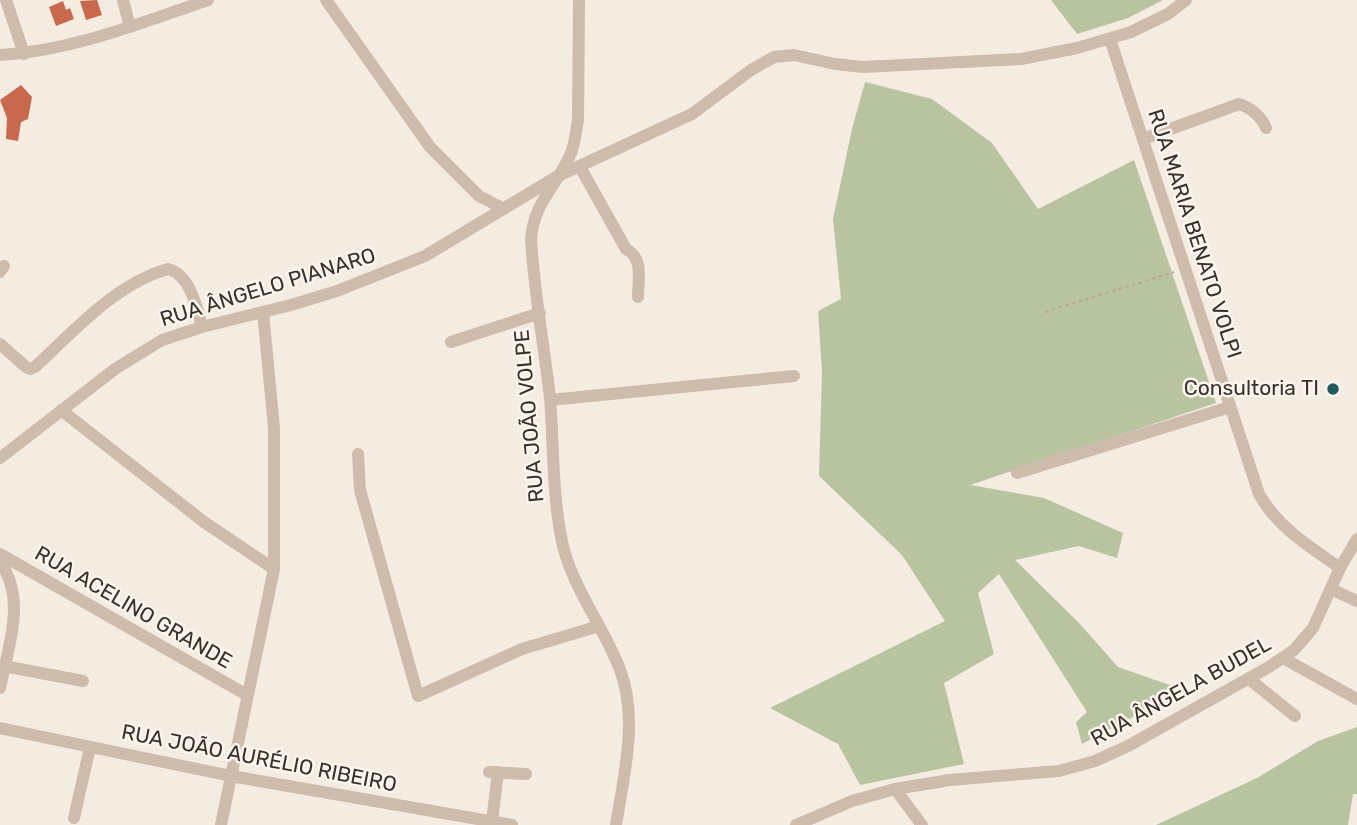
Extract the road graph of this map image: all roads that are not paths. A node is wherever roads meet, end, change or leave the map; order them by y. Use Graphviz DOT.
graph roads {
  1 [pos="6,0"];
  2 [pos="123,0"];
  3 [pos="208,0"];
  4 [pos="326,0"];
  5 [pos="579,0"];
  6 [pos="1186,0"];
  7 [pos="130,27"];
  8 [pos="1110,39"];
  9 [pos="24,54"];
  10 [pos="0,55"];
  11 [pos="1266,128"];
  12 [pos="1143,139"];
  13 [pos="580,167"];
  14 [pos="558,176"];
  15 [pos="504,209"];
  16 [pos="638,297"];
  17 [pos="263,312"];
  18 [pos="540,313"];
  19 [pos="202,327"];
  20 [pos="451,342"];
  21 [pos="0,344"];
  22 [pos="794,376"];
  23 [pos="550,400"];
  24 [pos="1230,407"];
  25 [pos="61,410"];
  26 [pos="358,454"];
  27 [pos="0,458"];
  28 [pos="1017,473"];
  29 [pos="1357,539"];
  30 [pos="0,554"];
  31 [pos="0,562"];
  32 [pos="1340,568"];
  33 [pos="274,569"];
  34 [pos="1331,589"];
  35 [pos="1357,601"];
  36 [pos="599,626"];
  37 [pos="1283,658"];
  38 [pos="4,666"];
  39 [pos="1249,679"];
  40 [pos="83,681"];
  41 [pos="0,688"];
  42 [pos="247,695"];
  43 [pos="1357,699"];
  44 [pos="1295,716"];
  45 [pos="0,728"];
  46 [pos="90,747"];
  47 [pos="526,774"];
  48 [pos="231,776"];
  49 [pos="895,789"];
  50 [pos="74,818"];
  51 [pos="492,821"];
  52 [pos="221,825"];
  53 [pos="512,825"];
  54 [pos="616,825"];
  55 [pos="796,825"];
  56 [pos="922,825"];
  1 -- 9 [label="street"];
  2 -- 7 [label="street"];
  3 -- 7 [label="street"];
  4 -- 15 [label="street"];
  5 -- 14 [label="street, RUA JOÃO VOLPE"];
  6 -- 8 [label="street, RUA ÂNGELO PIANARO"];
  7 -- 9 [label="street"];
  8 -- 12 [label="street, RUA MARIA BENATO VOLPI"];
  8 -- 13 [label="street, RUA ÂNGELO PIANARO"];
  9 -- 10 [label="street"];
  11 -- 12 [label="street"];
  12 -- 24 [label="street, RUA MARIA BENATO VOLPI"];
  13 -- 14 [label="street, RUA ÂNGELO PIANARO"];
  13 -- 16 [label="street"];
  14 -- 15 [label="street, RUA ÂNGELO PIANARO"];
  14 -- 18 [label="street, RUA JOÃO VOLPE"];
  15 -- 17 [label="street, RUA ÂNGELO PIANARO"];
  17 -- 19 [label="street, RUA ÂNGELO PIANARO"];
  17 -- 33 [label="street"];
  18 -- 20 [label="street"];
  18 -- 23 [label="street, RUA JOÃO VOLPE"];
  19 -- 21 [label="street"];
  19 -- 25 [label="street, RUA ÂNGELO PIANARO"];
  22 -- 23 [label="street"];
  23 -- 36 [label="street, RUA JOÃO VOLPE"];
  24 -- 28 [label="street"];
  24 -- 32 [label="street, RUA MARIA BENATO VOLPI"];
  25 -- 27 [label="street, RUA ÂNGELO PIANARO"];
  25 -- 33 [label="street"];
  26 -- 36 [label="street"];
  29 -- 32 [label="street, RUA ÂNGELA BUDEL"];
  30 -- 42 [label="street, RUA ACELINO GRANDE"];
  31 -- 38 [label="street"];
  32 -- 34 [label="street, RUA ÂNGELA BUDEL"];
  33 -- 42 [label="street"];
  34 -- 35 [label="street"];
  34 -- 37 [label="street, RUA ÂNGELA BUDEL"];
  36 -- 54 [label="street, RUA JOÃO VOLPE"];
  37 -- 39 [label="street, RUA ÂNGELA BUDEL"];
  37 -- 43 [label="street"];
  38 -- 40 [label="street"];
  38 -- 41 [label="street"];
  39 -- 44 [label="street"];
  39 -- 49 [label="street, RUA ÂNGELA BUDEL"];
  42 -- 48 [label="street"];
  45 -- 46 [label="street, RUA JOÃO AURÉLIO RIBEIRO"];
  46 -- 48 [label="street, RUA JOÃO AURÉLIO RIBEIRO"];
  46 -- 50 [label="street"];
  47 -- 51 [label="street"];
  48 -- 51 [label="street, RUA JOÃO AURÉLIO RIBEIRO"];
  48 -- 52 [label="street"];
  49 -- 55 [label="street, RUA ÂNGELA BUDEL"];
  49 -- 56 [label="street"];
  51 -- 53 [label="street, RUA JOÃO AURÉLIO RIBEIRO"];
}
